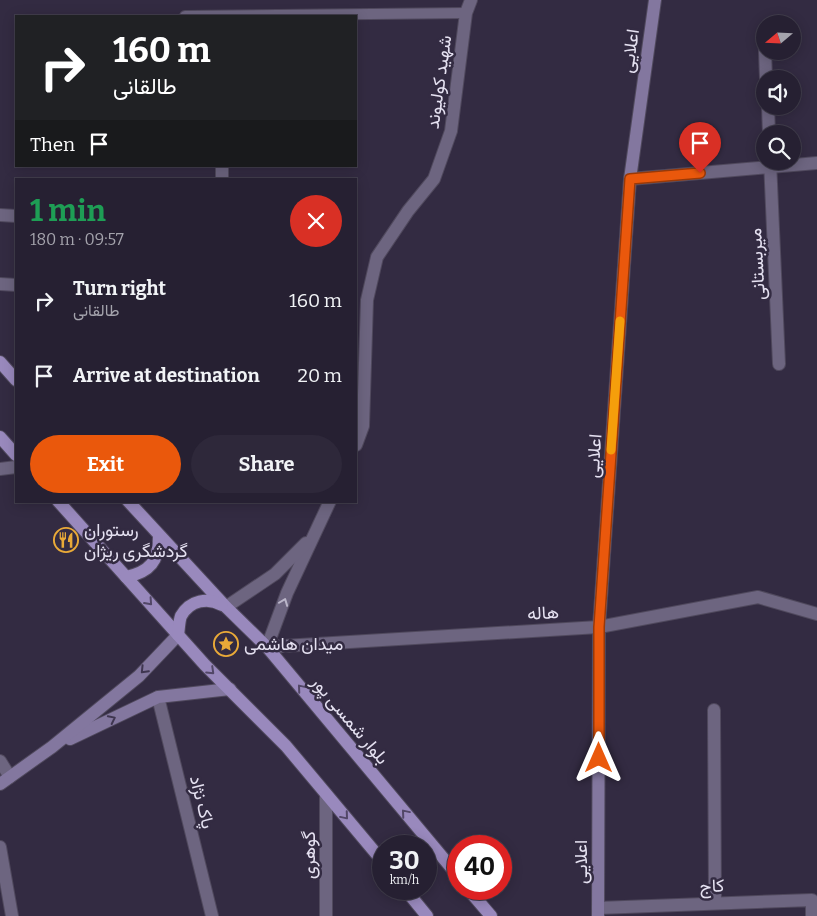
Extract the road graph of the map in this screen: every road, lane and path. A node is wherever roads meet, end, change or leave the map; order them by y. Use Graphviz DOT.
graph roads {
  1 [pos="471,0"];
  2 [pos="654,0"];
  3 [pos="466,12"];
  4 [pos="255,15"];
  5 [pos="817,162"];
  6 [pos="801,163"];
  7 [pos="756,166"];
  8 [pos="770,170"];
  9 [pos="630,179"];
  10 [pos="0,215"];
  11 [pos="15,216"];
  12 [pos="0,284"];
  13 [pos="15,285"];
  14 [pos="361,300"];
  15 [pos="0,362"];
  16 [pos="779,364"];
  17 [pos="15,379"];
  18 [pos="0,437"];
  19 [pos="357,443"];
  20 [pos="15,454"];
  21 [pos="15,467"];
  22 [pos="0,469"];
  23 [pos="60,503"];
  24 [pos="130,503"];
  25 [pos="329,503"];
  26 [pos="160,536"];
  27 [pos="313,536"];
  28 [pos="126,577"];
  29 [pos="226,607"];
  30 [pos="817,614"];
  31 [pos="599,627"];
  32 [pos="178,635"];
  33 [pos="267,647"];
  34 [pos="230,689"];
  35 [pos="158,697"];
  36 [pos="714,710"];
  37 [pos="52,748"];
  38 [pos="0,761"];
  39 [pos="5,780"];
  40 [pos="326,794"];
  41 [pos="0,847"];
  42 [pos="372,849"];
  43 [pos="447,863"];
  44 [pos="414,900"];
  45 [pos="477,900"];
  46 [pos="715,903"];
  47 [pos="598,912"];
  48 [pos="12,916"];
  49 [pos="212,916"];
  50 [pos="326,916"];
  51 [pos="428,916"];
  52 [pos="491,916"];
  53 [pos="812,916"];
  1 -- 3 [label="street, شهید کولیوند"];
  2 -- 9 [label="street, اعلایی"];
  3 -- 4 [label="lane"];
  3 -- 14 [label="street, شهید کولیوند"];
  5 -- 6 [label="street"];
  7 -- 9 [label="street"];
  8 -- 16 [label="street, میربستانی"];
  9 -- 31 [label="street, اعلایی"];
  10 -- 11 [label="street"];
  12 -- 13 [label="street"];
  14 -- 19 [label="street, شهید کولیوند"];
  15 -- 17 [label="main road"];
  18 -- 20 [label="main road"];
  21 -- 22 [label="street"];
  23 -- 28 [label="main road"];
  24 -- 26 [label="main road, بلوار شمسی پور"];
  25 -- 27 [label="street"];
  26 -- 28 [label="main road"];
  26 -- 29 [label="main road, بلوار شمسی پور"];
  27 -- 29 [label="street"];
  33 -- 27 [label="street, one-way"];
  28 -- 32 [label="main road, one-way"];
  29 -- 32 [label="main road"];
  29 -- 33 [label="main road, بلوار شمسی پور"];
  30 -- 31 [label="street, هاله"];
  31 -- 33 [label="street, هاله"];
  31 -- 47 [label="street, اعلایی"];
  32 -- 34 [label="main road, one-way"];
  32 -- 37 [label="street, one-way"];
  43 -- 33 [label="main road, بلوار شمسی پور, one-way"];
  34 -- 35 [label="street"];
  34 -- 40 [label="main road"];
  37 -- 35 [label="street, one-way"];
  35 -- 49 [label="street, پاک نژاد"];
  36 -- 46 [label="street"];
  37 -- 39 [label="street"];
  38 -- 39 [label="street"];
  40 -- 42 [label="main road, one-way"];
  40 -- 50 [label="street, گوهری"];
  41 -- 48 [label="street"];
  44 -- 51 [label="main road"];
  45 -- 52 [label="main road"];
  46 -- 47 [label="street, کاج"];
  46 -- 53 [label="street, کاج"];
}
